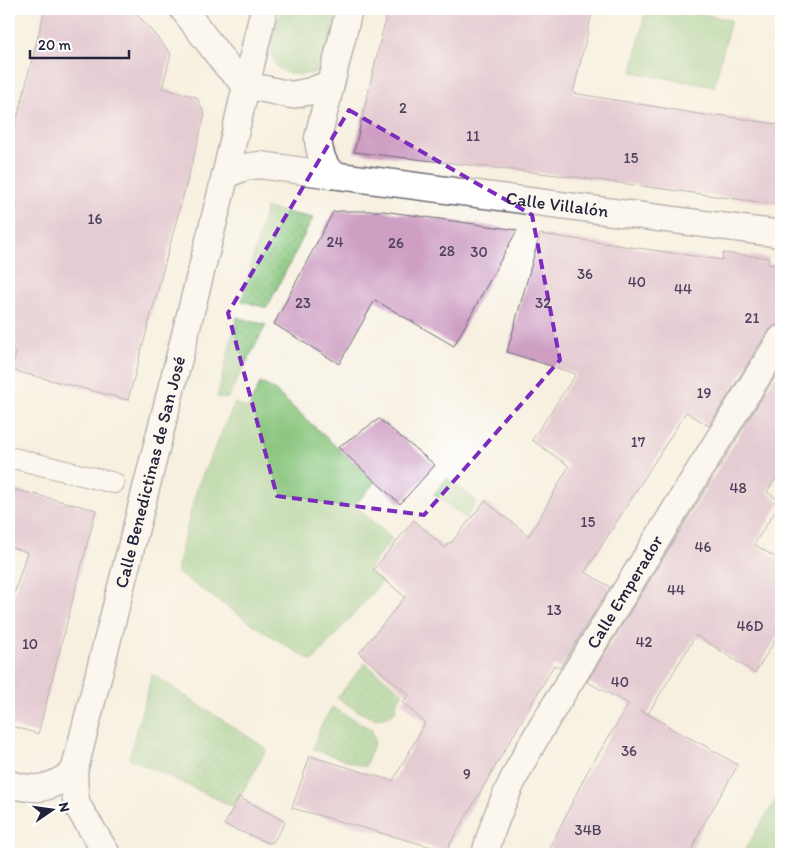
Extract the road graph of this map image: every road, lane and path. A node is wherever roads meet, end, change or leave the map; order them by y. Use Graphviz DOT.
graph roads {
  1 [pos="183,9"];
  2 [pos="264,9"];
  3 [pos="349,9"];
  4 [pos="331,82"];
  5 [pos="246,84"];
  6 [pos="226,175"];
  7 [pos="332,176"];
  8 [pos="781,234"];
  9 [pos="781,339"];
  10 [pos="9,457"];
  11 [pos="114,483"];
  12 [pos="74,772"];
  13 [pos="9,784"];
  14 [pos="107,854"];
  15 [pos="485,854"];
  1 -- 5 [label="street"];
  2 -- 5 [label="street, Calle Benedictinas de San José"];
  3 -- 4 [label="street"];
  4 -- 5 [label="street"];
  4 -- 7 [label="street"];
  5 -- 6 [label="street, Calle Benedictinas de San José"];
  6 -- 7 [label="street, Calle Villalón"];
  6 -- 12 [label="street, Calle Benedictinas de San José"];
  7 -- 8 [label="street, Calle Villalón"];
  9 -- 15 [label="street, Calle Emperador"];
  10 -- 11 [label="street"];
  12 -- 13 [label="street"];
  12 -- 14 [label="street, Calle Benedictinas de San José"];
}
